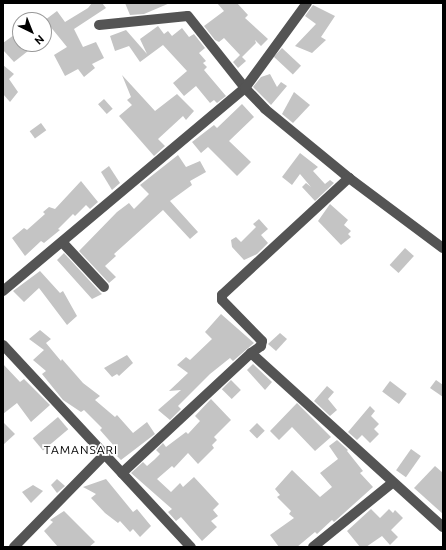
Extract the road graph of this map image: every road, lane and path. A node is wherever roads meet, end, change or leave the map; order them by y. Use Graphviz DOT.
graph roads {
  1 [pos="308,3"];
  2 [pos="99,25"];
  3 [pos="245,88"];
  4 [pos="349,178"];
  5 [pos="63,243"];
  6 [pos="443,248"];
  7 [pos="104,287"];
  8 [pos="3,291"];
  9 [pos="3,345"];
  10 [pos="251,353"];
  11 [pos="104,455"];
  12 [pos="122,473"];
  13 [pos="392,483"];
  14 [pos="443,527"];
  15 [pos="14,547"];
  16 [pos="192,547"];
  17 [pos="313,547"];
  1 -- 3 [label="street"];
  2 -- 3 [label="street"];
  3 -- 4 [label="street"];
  3 -- 5 [label="street"];
  4 -- 6 [label="street"];
  4 -- 10 [label="street"];
  5 -- 7 [label="street"];
  5 -- 8 [label="street"];
  9 -- 11 [label="street"];
  10 -- 12 [label="street"];
  10 -- 13 [label="street"];
  11 -- 12 [label="street"];
  11 -- 15 [label="street"];
  12 -- 16 [label="street"];
  13 -- 14 [label="street"];
  13 -- 17 [label="street"];
}
